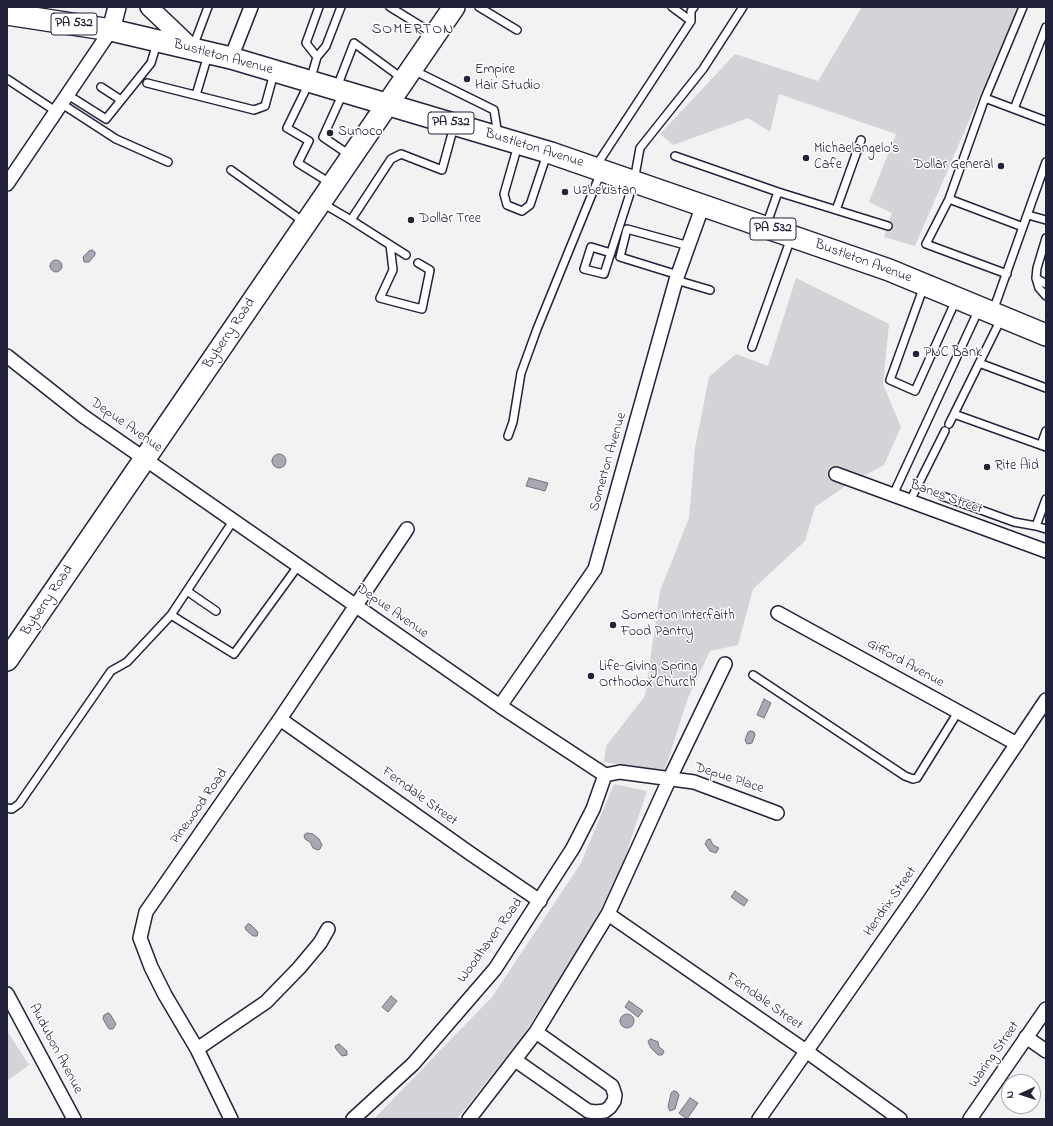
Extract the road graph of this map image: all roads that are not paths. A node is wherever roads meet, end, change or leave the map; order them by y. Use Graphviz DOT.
graph roads {
  1 [pos="117,7"];
  2 [pos="148,7"];
  3 [pos="208,7"];
  4 [pos="251,7"];
  5 [pos="319,7"];
  6 [pos="341,7"];
  7 [pos="390,7"];
  8 [pos="454,7"];
  9 [pos="479,7"];
  10 [pos="672,7"];
  11 [pos="694,7"];
  12 [pos="743,7"];
  13 [pos="1023,7"];
  14 [pos="7,14"];
  15 [pos="691,21"];
  16 [pos="1046,27"];
  17 [pos="111,30"];
  18 [pos="517,30"];
  19 [pos="435,34"];
  20 [pos="158,41"];
  21 [pos="201,51"];
  22 [pos="317,57"];
  23 [pos="231,58"];
  24 [pos="274,71"];
  25 [pos="407,74"];
  26 [pos="7,79"];
  27 [pos="310,81"];
  28 [pos="147,83"];
  29 [pos="101,87"];
  30 [pos="340,90"];
  31 [pos="196,95"];
  32 [pos="985,98"];
  33 [pos="121,100"];
  34 [pos="62,104"];
  35 [pos="387,104"];
  36 [pos="1014,109"];
  37 [pos="1046,121"];
  38 [pos="455,124"];
  39 [pos="323,137"];
  40 [pos="499,137"];
  41 [pos="861,140"];
  42 [pos="309,141"];
  43 [pos="518,143"];
  44 [pos="548,152"];
  45 [pos="351,156"];
  46 [pos="675,156"];
  47 [pos="168,162"];
  48 [pos="1046,162"];
  49 [pos="598,169"];
  50 [pos="231,170"];
  51 [pos="634,181"];
  52 [pos="7,184"];
  53 [pos="332,184"];
  54 [pos="778,192"];
  55 [pos="949,199"];
  56 [pos="320,202"];
  57 [pos="703,205"];
  58 [pos="836,210"];
  59 [pos="1028,214"];
  60 [pos="351,220"];
  61 [pos="1046,220"];
  62 [pos="306,223"];
  63 [pos="888,226"];
  64 [pos="766,227"];
  65 [pos="1023,227"];
  66 [pos="792,236"];
  67 [pos="1046,238"];
  68 [pos="390,245"];
  69 [pos="688,246"];
  70 [pos="610,253"];
  71 [pos="406,255"];
  72 [pos="418,263"];
  73 [pos="1007,274"];
  74 [pos="677,278"];
  75 [pos="1036,278"];
  76 [pos="925,284"];
  77 [pos="1046,284"];
  78 [pos="710,290"];
  79 [pos="1046,296"];
  80 [pos="957,298"];
  81 [pos="991,312"];
  82 [pos="1046,335"];
  83 [pos="752,347"];
  84 [pos="7,356"];
  85 [pos="979,363"];
  86 [pos="1046,388"];
  87 [pos="954,414"];
  88 [pos="949,424"];
  89 [pos="945,431"];
  90 [pos="1046,431"];
  91 [pos="508,436"];
  92 [pos="1043,446"];
  93 [pos="144,459"];
  94 [pos="836,474"];
  95 [pos="893,495"];
  96 [pos="942,496"];
  97 [pos="1046,498"];
  98 [pos="910,501"];
  99 [pos="233,521"];
  100 [pos="1036,526"];
  101 [pos="407,529"];
  102 [pos="1046,529"];
  103 [pos="1046,551"];
  104 [pos="298,566"];
  105 [pos="187,591"];
  106 [pos="357,607"];
  107 [pos="216,611"];
  108 [pos="778,613"];
  109 [pos="171,615"];
  110 [pos="7,660"];
  111 [pos="725,664"];
  112 [pos="753,675"];
  113 [pos="1046,700"];
  114 [pos="500,706"];
  115 [pos="958,712"];
  116 [pos="280,719"];
  117 [pos="1017,744"];
  118 [pos="605,775"];
  119 [pos="669,780"];
  120 [pos="7,808"];
  121 [pos="778,813"];
  122 [pos="540,901"];
  123 [pos="608,914"];
  124 [pos="328,929"];
  125 [pos="7,994"];
  126 [pos="1046,1009"];
  127 [pos="536,1032"];
  128 [pos="1026,1038"];
  129 [pos="197,1049"];
  130 [pos="806,1051"];
  131 [pos="1046,1051"];
  132 [pos="515,1060"];
  133 [pos="74,1119"];
  134 [pos="231,1119"];
  135 [pos="353,1119"];
  136 [pos="469,1119"];
  137 [pos="759,1119"];
  138 [pos="900,1119"];
  139 [pos="970,1119"];
  1 -- 17 [label="street"];
  2 -- 21 [label="street"];
  3 -- 21 [label="lane"];
  4 -- 23 [label="street"];
  5 -- 22 [label="lane"];
  6 -- 22 [label="lane"];
  7 -- 19 [label="lane"];
  8 -- 19 [label="main road, Byberry Road"];
  9 -- 18 [label="lane"];
  10 -- 15 [label="lane"];
  11 -- 15 [label="lane"];
  12 -- 51 [label="lane"];
  13 -- 32 [label="lane"];
  14 -- 17 [label="main road, Bustleton Avenue / PA 532"];
  15 -- 49 [label="lane"];
  16 -- 36 [label="lane"];
  17 -- 20 [label="main road, Bustleton Avenue / PA 532"];
  17 -- 34 [label="street"];
  19 -- 25 [label="main road, Byberry Road"];
  20 -- 21 [label="main road, Bustleton Avenue / PA 532"];
  20 -- 33 [label="lane"];
  21 -- 23 [label="main road, Bustleton Avenue / PA 532"];
  21 -- 31 [label="lane"];
  22 -- 27 [label="lane"];
  23 -- 24 [label="main road, Bustleton Avenue / PA 532"];
  24 -- 27 [label="main road, Bustleton Avenue / PA 532"];
  24 -- 31 [label="lane"];
  25 -- 30 [label="lane"];
  25 -- 35 [label="main road, Byberry Road"];
  25 -- 40 [label="lane"];
  26 -- 34 [label="lane"];
  27 -- 30 [label="main road, Bustleton Avenue / PA 532"];
  27 -- 42 [label="lane"];
  28 -- 31 [label="lane"];
  29 -- 33 [label="lane"];
  30 -- 35 [label="main road, Bustleton Avenue / PA 532"];
  30 -- 39 [label="lane"];
  32 -- 36 [label="lane"];
  32 -- 55 [label="lane"];
  33 -- 34 [label="lane"];
  34 -- 47 [label="lane"];
  34 -- 52 [label="street"];
  35 -- 38 [label="main road, Bustleton Avenue / PA 532"];
  35 -- 45 [label="main road, Byberry Road"];
  36 -- 37 [label="lane"];
  38 -- 40 [label="main road, Bustleton Avenue / PA 532"];
  38 -- 60 [label="lane"];
  39 -- 42 [label="lane"];
  39 -- 45 [label="lane"];
  40 -- 43 [label="main road, Bustleton Avenue / PA 532"];
  41 -- 58 [label="lane"];
  42 -- 53 [label="lane"];
  43 -- 44 [label="main road, Bustleton Avenue / PA 532"];
  43 -- 44 [label="lane"];
  44 -- 49 [label="main road, Bustleton Avenue / PA 532"];
  45 -- 53 [label="main road, Byberry Road"];
  46 -- 54 [label="lane"];
  48 -- 59 [label="lane"];
  49 -- 51 [label="main road, Bustleton Avenue / PA 532"];
  49 -- 91 [label="lane"];
  50 -- 62 [label="lane"];
  51 -- 57 [label="main road, Bustleton Avenue / PA 532"];
  51 -- 70 [label="lane"];
  53 -- 56 [label="main road, Byberry Road"];
  54 -- 58 [label="lane"];
  54 -- 64 [label="lane"];
  55 -- 65 [label="lane"];
  55 -- 73 [label="lane"];
  56 -- 60 [label="lane"];
  56 -- 62 [label="main road, Byberry Road"];
  57 -- 64 [label="main road, Bustleton Avenue / PA 532"];
  57 -- 69 [label="street, Somerton Avenue"];
  58 -- 63 [label="lane"];
  59 -- 61 [label="lane"];
  59 -- 65 [label="lane"];
  60 -- 68 [label="lane"];
  62 -- 93 [label="main road, Byberry Road"];
  64 -- 66 [label="main road, Bustleton Avenue / PA 532"];
  65 -- 73 [label="lane"];
  66 -- 76 [label="main road, Bustleton Avenue / PA 532"];
  66 -- 83 [label="lane"];
  67 -- 75 [label="lane"];
  68 -- 71 [label="lane"];
  68 -- 72 [label="lane"];
  69 -- 74 [label="street, Somerton Avenue"];
  69 -- 74 [label="lane"];
  73 -- 81 [label="lane"];
  74 -- 78 [label="lane"];
  74 -- 114 [label="street, Somerton Avenue"];
  75 -- 77 [label="lane"];
  75 -- 79 [label="lane"];
  76 -- 80 [label="main road, Bustleton Avenue / PA 532"];
  76 -- 80 [label="lane"];
  80 -- 81 [label="main road, Bustleton Avenue / PA 532"];
  81 -- 82 [label="main road, Bustleton Avenue / PA 532"];
  81 -- 85 [label="lane"];
  81 -- 95 [label="lane"];
  84 -- 93 [label="street, Depue Avenue"];
  85 -- 86 [label="lane"];
  85 -- 87 [label="lane"];
  87 -- 88 [label="lane"];
  87 -- 92 [label="lane"];
  89 -- 98 [label="lane"];
  90 -- 92 [label="lane"];
  93 -- 99 [label="street, Depue Avenue"];
  93 -- 110 [label="main road, Byberry Road"];
  94 -- 95 [label="street, Banes Street"];
  95 -- 98 [label="street, Banes Street"];
  96 -- 100 [label="lane"];
  97 -- 100 [label="lane"];
  98 -- 103 [label="street, Banes Street"];
  99 -- 104 [label="street, Depue Avenue"];
  99 -- 105 [label="lane"];
  100 -- 102 [label="lane"];
  101 -- 106 [label="street, Pinewood Road"];
  104 -- 106 [label="street, Depue Avenue"];
  104 -- 109 [label="lane"];
  105 -- 107 [label="lane"];
  105 -- 109 [label="lane"];
  106 -- 114 [label="street, Depue Avenue"];
  106 -- 116 [label="street, Pinewood Road"];
  108 -- 115 [label="street, Gifford Avenue"];
  109 -- 120 [label="lane"];
  111 -- 119 [label="street"];
  112 -- 115 [label="lane"];
  113 -- 117 [label="street, Hendrix Street"];
  114 -- 118 [label="street, Depue Avenue"];
  115 -- 117 [label="street, Gifford Avenue"];
  116 -- 122 [label="street, Ferndale Street"];
  116 -- 129 [label="street, Pinewood Road"];
  117 -- 130 [label="street, Hendrix Street"];
  118 -- 119 [label="street"];
  118 -- 122 [label="street, Woodhaven Road"];
  119 -- 121 [label="street, Depue Place"];
  119 -- 123 [label="street"];
  122 -- 135 [label="street, Woodhaven Road"];
  123 -- 127 [label="street"];
  123 -- 130 [label="street, Ferndale Street"];
  124 -- 129 [label="street"];
  125 -- 133 [label="street, Audubon Avenue"];
  126 -- 128 [label="street, Waring Street"];
  127 -- 132 [label="street"];
  127 -- 132 [label="street"];
  128 -- 131 [label="street"];
  128 -- 139 [label="street, Waring Street"];
  129 -- 134 [label="street, Pinewood Road"];
  130 -- 137 [label="street, Hendrix Street"];
  130 -- 138 [label="street, Ferndale Street"];
  132 -- 136 [label="street"];
}
